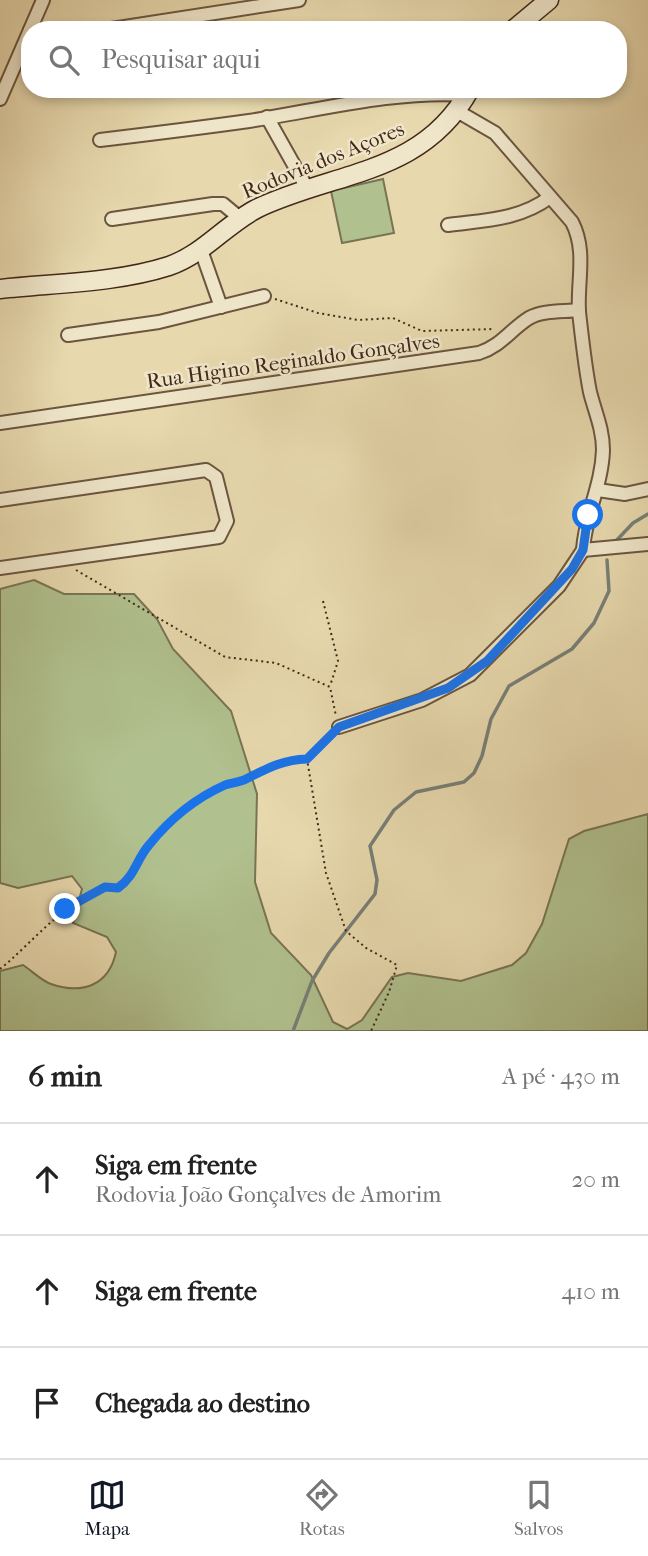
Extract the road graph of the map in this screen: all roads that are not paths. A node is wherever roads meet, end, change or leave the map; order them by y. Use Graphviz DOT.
graph roads {
  1 [pos="43,0"];
  2 [pos="299,0"];
  3 [pos="548,0"];
  4 [pos="34,21"];
  5 [pos="163,21"];
  6 [pos="524,21"];
  7 [pos="21,52"];
  8 [pos="411,98"];
  9 [pos="465,98"];
  10 [pos="0,99"];
  11 [pos="457,111"];
  12 [pos="267,117"];
  13 [pos="100,140"];
  14 [pos="308,190"];
  15 [pos="550,197"];
  16 [pos="112,219"];
  17 [pos="241,219"];
  18 [pos="448,225"];
  19 [pos="201,250"];
  20 [pos="0,289"];
  21 [pos="264,296"];
  22 [pos="221,307"];
  23 [pos="579,310"];
  24 [pos="68,335"];
  25 [pos="0,423"];
  26 [pos="648,489"];
  27 [pos="598,490"];
  28 [pos="0,500"];
  29 [pos="648,544"];
  30 [pos="583,550"];
  31 [pos="0,568"];
  32 [pos="339,727"];
  1 -- 4 [label="street"];
  2 -- 5 [label="street"];
  3 -- 6 [label="street"];
  7 -- 10 [label="street"];
  8 -- 12 [label="street"];
  9 -- 11 [label="street, Rodovia dos Açores"];
  11 -- 14 [label="street, Rodovia dos Açores"];
  11 -- 15 [label="street"];
  12 -- 13 [label="street"];
  12 -- 14 [label="street"];
  14 -- 17 [label="street, Rodovia dos Açores"];
  15 -- 18 [label="street"];
  15 -- 23 [label="street"];
  16 -- 17 [label="street"];
  17 -- 19 [label="street, Rodovia dos Açores"];
  19 -- 20 [label="street, Rodovia dos Açores"];
  19 -- 22 [label="street"];
  21 -- 22 [label="street"];
  22 -- 24 [label="street"];
  23 -- 25 [label="street, Rua Higino Reginaldo Gonçalves"];
  23 -- 27 [label="street"];
  26 -- 27 [label="street"];
  27 -- 30 [label="street"];
  28 -- 31 [label="street"];
  29 -- 30 [label="street"];
  30 -- 32 [label="street"];
}
